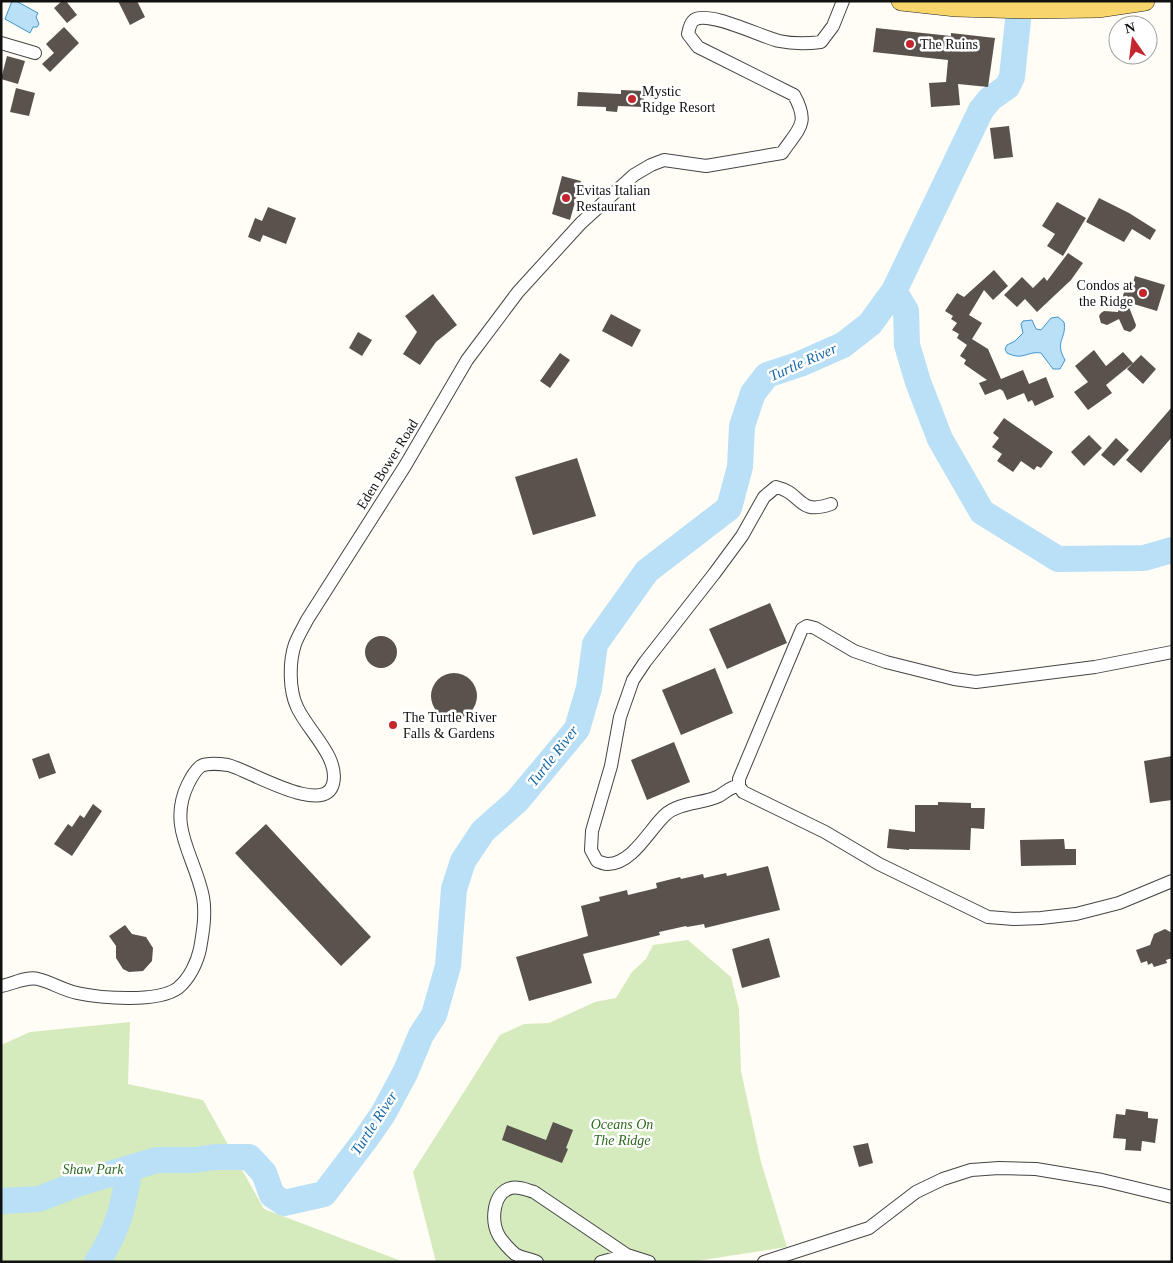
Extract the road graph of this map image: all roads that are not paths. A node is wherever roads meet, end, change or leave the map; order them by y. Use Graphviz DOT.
graph roads {
  1 [pos="843,1"];
  2 [pos="901,1"];
  3 [pos="1145,1"];
  4 [pos="1,42"];
  5 [pos="35,53"];
  6 [pos="830,504"];
  7 [pos="1172,652"];
  8 [pos="740,786"];
  9 [pos="1172,881"];
  10 [pos="1,986"];
  11 [pos="1172,1197"];
  12 [pos="627,1254"];
  13 [pos="784,1259"];
  14 [pos="537,1262"];
  15 [pos="601,1262"];
  16 [pos="649,1262"];
  17 [pos="764,1262"];
  1 -- 10 [label="street, Eden Bower Road"];
  2 -- 3 [label="main road"];
  4 -- 5 [label="street"];
  6 -- 8 [label="street"];
  7 -- 8 [label="street"];
  8 -- 9 [label="street"];
  11 -- 13 [label="street"];
  12 -- 14 [label="street"];
  12 -- 15 [label="street"];
  12 -- 16 [label="street"];
  13 -- 17 [label="street"];
}
